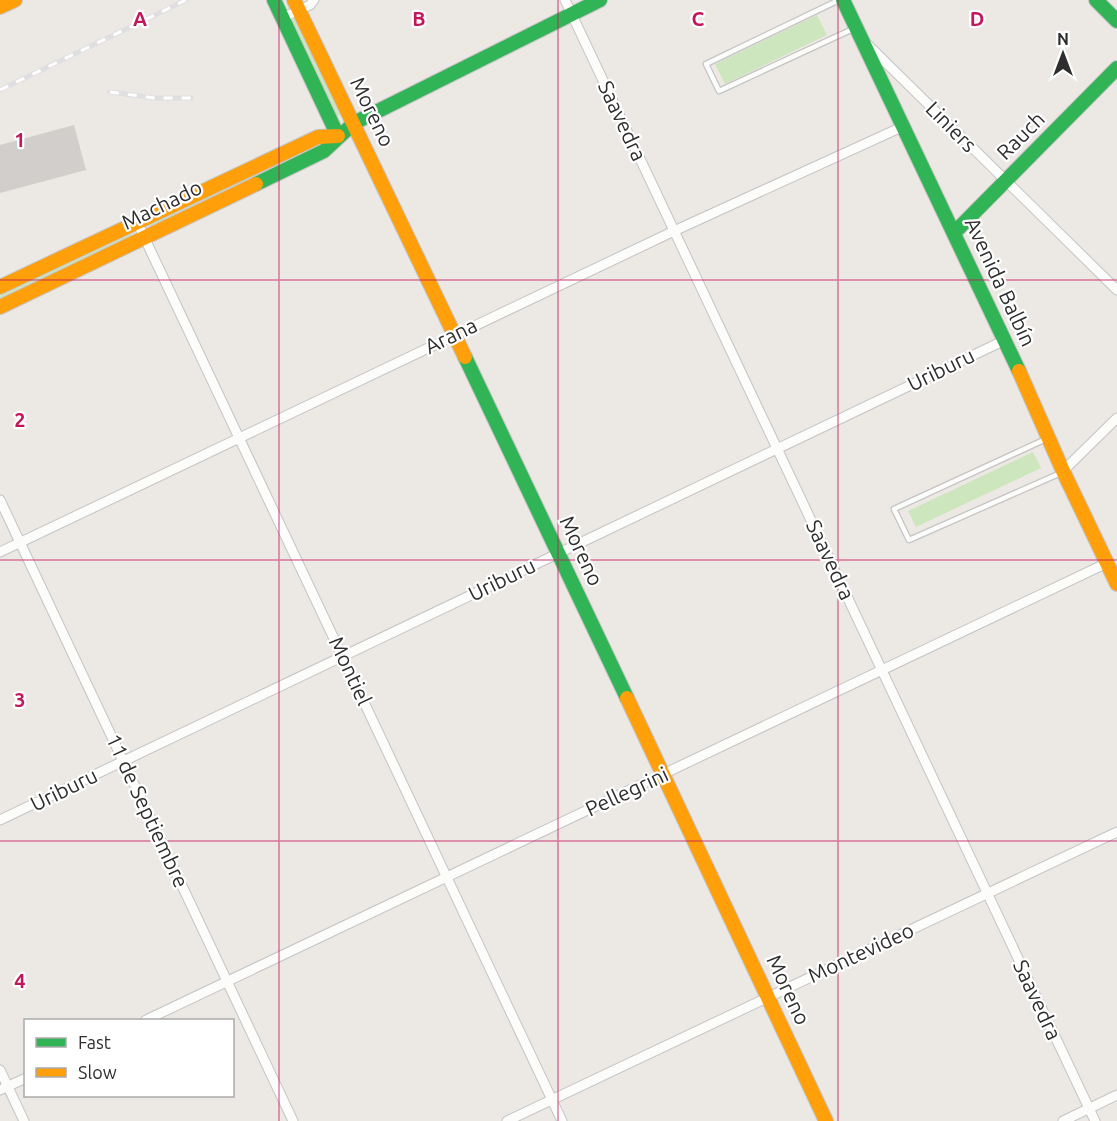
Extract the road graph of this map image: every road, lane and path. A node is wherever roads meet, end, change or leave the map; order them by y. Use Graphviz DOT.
graph roads {
  1 [pos="15,0"];
  2 [pos="274,0"];
  3 [pos="314,0"];
  4 [pos="565,0"];
  5 [pos="600,0"];
  6 [pos="841,0"];
  7 [pos="1096,0"];
  8 [pos="297,5"];
  9 [pos="0,7"];
  10 [pos="570,14"];
  11 [pos="282,18"];
  12 [pos="1117,21"];
  13 [pos="860,33"];
  14 [pos="1117,68"];
  15 [pos="354,123"];
  16 [pos="904,126"];
  17 [pos="338,136"];
  18 [pos="1005,181"];
  19 [pos="137,222"];
  20 [pos="674,231"];
  21 [pos="954,232"];
  22 [pos="145,237"];
  23 [pos="0,287"];
  24 [pos="1117,290"];
  25 [pos="0,307"];
  26 [pos="455,334"];
  27 [pos="1005,340"];
  28 [pos="1117,418"];
  29 [pos="1048,438"];
  30 [pos="238,439"];
  31 [pos="777,448"];
  32 [pos="1063,471"];
  33 [pos="0,500"];
  34 [pos="20,542"];
  35 [pos="0,552"];
  36 [pos="559,553"];
  37 [pos="1107,563"];
  38 [pos="1117,584"];
  39 [pos="343,656"];
  40 [pos="882,671"];
  41 [pos="123,761"];
  42 [pos="663,775"];
  43 [pos="0,820"];
  44 [pos="1117,832"];
  45 [pos="448,877"];
  46 [pos="987,893"];
  47 [pos="228,982"];
  48 [pos="768,997"];
  49 [pos="148,1019"];
  50 [pos="0,1070"];
  51 [pos="24,1079"];
  52 [pos="4,1088"];
  53 [pos="1117,1095"];
  54 [pos="552,1100"];
  55 [pos="1089,1109"];
  56 [pos="24,1121"];
  57 [pos="293,1121"];
  58 [pos="507,1121"];
  59 [pos="562,1121"];
  60 [pos="826,1121"];
  61 [pos="1063,1121"];
  62 [pos="1095,1121"];
  1 -- 9 [label="street"];
  2 -- 11 [label="street, Moreno"];
  3 -- 8 [label="street"];
  4 -- 10 [label="street, Saavedra"];
  5 -- 10 [label="street, Machado"];
  6 -- 13 [label="street, Avenida Balbín"];
  6 -- 13 [label="lane"];
  7 -- 12 [label="street"];
  8 -- 11 [label="street"];
  8 -- 15 [label="street, Moreno"];
  10 -- 15 [label="street, Machado"];
  10 -- 20 [label="street, Saavedra"];
  11 -- 17 [label="street, Moreno"];
  13 -- 16 [label="street, Avenida Balbín"];
  13 -- 18 [label="street, Liniers"];
  14 -- 18 [label="street, Rauch"];
  15 -- 17 [label="street, Machado"];
  15 -- 26 [label="street, Moreno"];
  16 -- 20 [label="street, Arana"];
  16 -- 21 [label="street, Avenida Balbín"];
  17 -- 19 [label="street, Machado"];
  17 -- 22 [label="street, Machado"];
  18 -- 21 [label="street, Rauch"];
  18 -- 24 [label="street, Liniers"];
  19 -- 22 [label="street, Montiel"];
  19 -- 23 [label="street, Machado"];
  20 -- 26 [label="street, Arana"];
  20 -- 31 [label="street, Saavedra"];
  21 -- 27 [label="street, Avenida Balbín"];
  22 -- 25 [label="street, Machado"];
  22 -- 30 [label="street, Montiel"];
  26 -- 30 [label="street, Arana"];
  26 -- 36 [label="street, Moreno"];
  27 -- 29 [label="street, Avenida Balbín"];
  27 -- 31 [label="street, Uriburu"];
  28 -- 32 [label="street"];
  29 -- 32 [label="street, Avenida Balbín"];
  29 -- 32 [label="lane"];
  30 -- 34 [label="street, Arana"];
  30 -- 39 [label="street, Montiel"];
  31 -- 36 [label="street, Uriburu"];
  31 -- 40 [label="street, Saavedra"];
  32 -- 37 [label="street, Avenida Balbín"];
  33 -- 34 [label="street, 11 de Septiembre"];
  34 -- 35 [label="street, Arana"];
  34 -- 41 [label="street, 11 de Septiembre"];
  36 -- 39 [label="street, Uriburu"];
  36 -- 42 [label="street, Moreno"];
  37 -- 38 [label="street, Avenida Balbín"];
  37 -- 40 [label="street, Pellegrini"];
  39 -- 41 [label="street, Uriburu"];
  39 -- 45 [label="street, Montiel"];
  40 -- 42 [label="street, Pellegrini"];
  40 -- 46 [label="street, Saavedra"];
  41 -- 43 [label="street, Uriburu"];
  41 -- 47 [label="street, 11 de Septiembre"];
  42 -- 45 [label="street, Pellegrini"];
  42 -- 48 [label="street, Moreno"];
  44 -- 46 [label="street, Montevideo"];
  45 -- 47 [label="street, Pellegrini"];
  45 -- 54 [label="street, Montiel"];
  46 -- 48 [label="street, Montevideo"];
  46 -- 55 [label="street, Saavedra"];
  47 -- 49 [label="street, Pellegrini"];
  47 -- 57 [label="street, 11 de Septiembre"];
  48 -- 54 [label="street, Montevideo"];
  48 -- 60 [label="street, Moreno"];
  50 -- 52 [label="street"];
  51 -- 52 [label="street"];
  52 -- 56 [label="street"];
  53 -- 55 [label="street"];
  54 -- 58 [label="street, Montevideo"];
  54 -- 59 [label="street, Montiel"];
  55 -- 61 [label="street"];
  55 -- 62 [label="street, Saavedra"];
}
